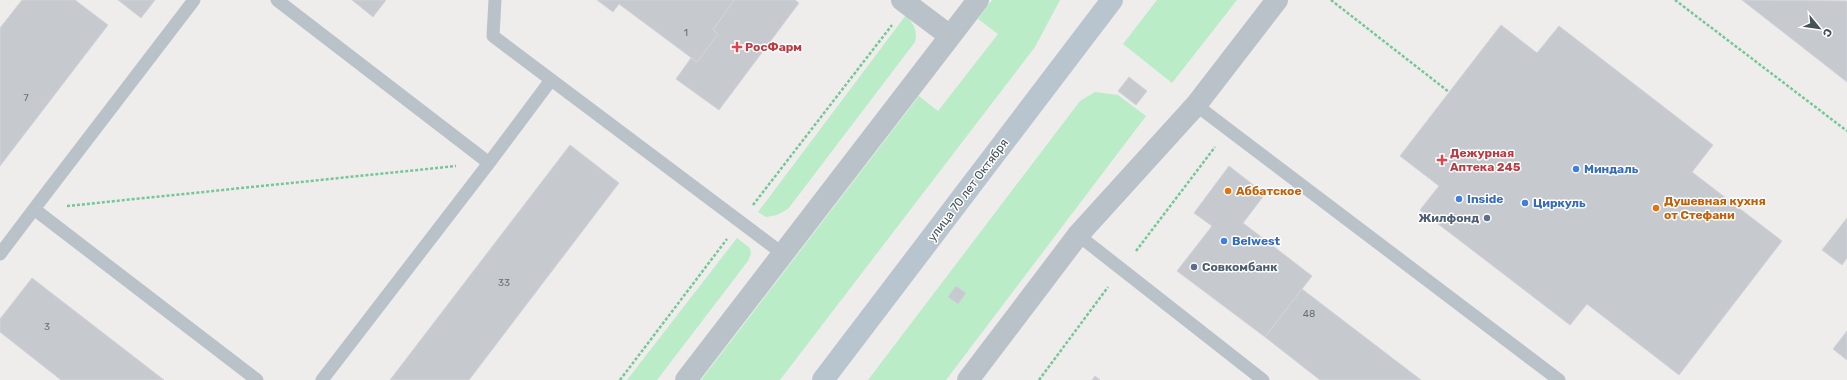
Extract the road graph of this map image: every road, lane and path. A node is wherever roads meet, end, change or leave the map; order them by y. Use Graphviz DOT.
graph roads {
  1 [pos="194,0"];
  2 [pos="277,0"];
  3 [pos="495,0"];
  4 [pos="978,0"];
  5 [pos="1112,0"];
  6 [pos="1277,0"];
  7 [pos="1331,0"];
  8 [pos="1676,0"];
  9 [pos="905,2"];
  10 [pos="950,36"];
  11 [pos="551,80"];
  12 [pos="1449,92"];
  13 [pos="1196,105"];
  14 [pos="1228,129"];
  15 [pos="1847,131"];
  16 [pos="489,163"];
  17 [pos="34,209"];
  18 [pos="739,222"];
  19 [pos="1078,236"];
  20 [pos="0,254"];
  21 [pos="783,254"];
  22 [pos="1121,271"];
  23 [pos="257,380"];
  24 [pos="322,380"];
  25 [pos="620,380"];
  26 [pos="686,380"];
  27 [pos="823,380"];
  28 [pos="968,380"];
  29 [pos="1039,380"];
  30 [pos="1262,380"];
  31 [pos="1559,380"];
  1 -- 17 [label="lane"];
  2 -- 16 [label="lane"];
  3 -- 11 [label="lane"];
  4 -- 10 [label="street"];
  5 -- 27 [label="main road, улица 70 лет Октября"];
  6 -- 13 [label="street"];
  7 -- 12 [label="path"];
  8 -- 15 [label="path"];
  9 -- 10 [label="street"];
  9 -- 18 [label="path"];
  10 -- 21 [label="street"];
  11 -- 16 [label="lane"];
  11 -- 18 [label="lane"];
  13 -- 14 [label="lane"];
  13 -- 19 [label="street"];
  14 -- 22 [label="path"];
  14 -- 31 [label="lane"];
  16 -- 17 [label="path"];
  16 -- 24 [label="lane"];
  17 -- 20 [label="lane"];
  17 -- 23 [label="lane"];
  18 -- 21 [label="lane"];
  18 -- 25 [label="path"];
  19 -- 22 [label="lane"];
  19 -- 28 [label="street"];
  21 -- 26 [label="street"];
  22 -- 29 [label="path"];
  22 -- 30 [label="lane"];
}
